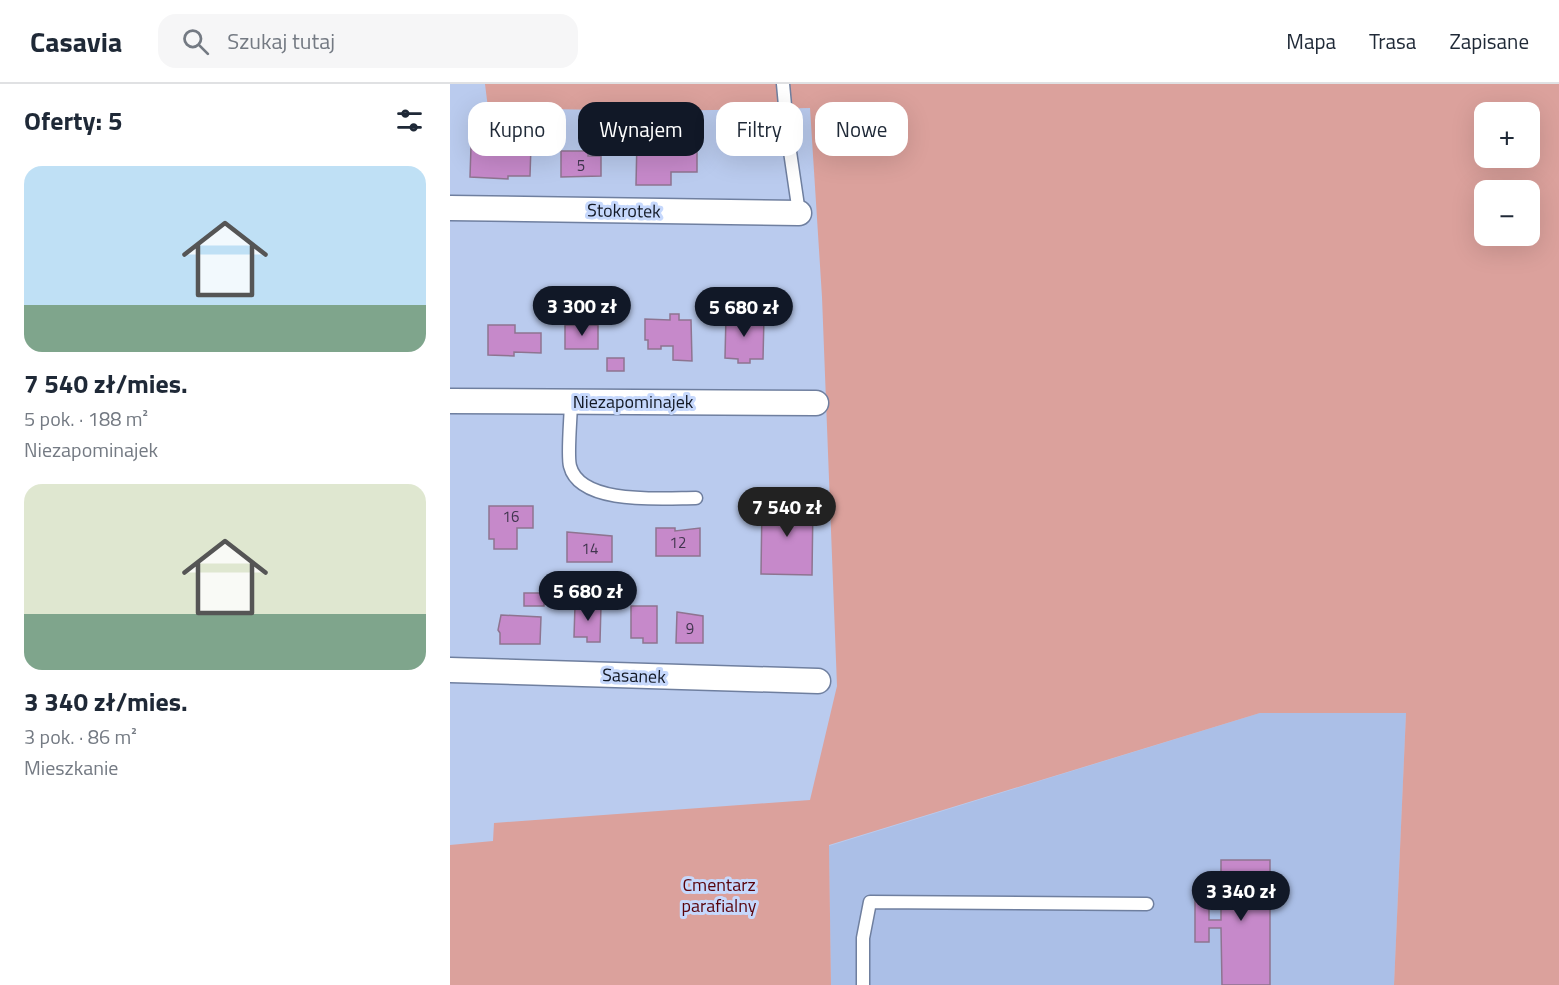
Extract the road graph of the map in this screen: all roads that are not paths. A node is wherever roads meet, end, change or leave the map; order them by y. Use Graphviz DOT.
graph roads {
  1 [pos="783,84"];
  2 [pos="450,208"];
  3 [pos="799,213"];
  4 [pos="450,401"];
  5 [pos="571,401"];
  6 [pos="816,403"];
  7 [pos="696,498"];
  8 [pos="450,670"];
  9 [pos="818,681"];
  10 [pos="1147,904"];
  11 [pos="863,985"];
  1 -- 3 [label="lane"];
  2 -- 3 [label="street, Stokrotek"];
  4 -- 5 [label="street, Niezapominajek"];
  5 -- 6 [label="street, Niezapominajek"];
  5 -- 7 [label="lane"];
  8 -- 9 [label="street, Sasanek"];
  10 -- 11 [label="lane"];
}
